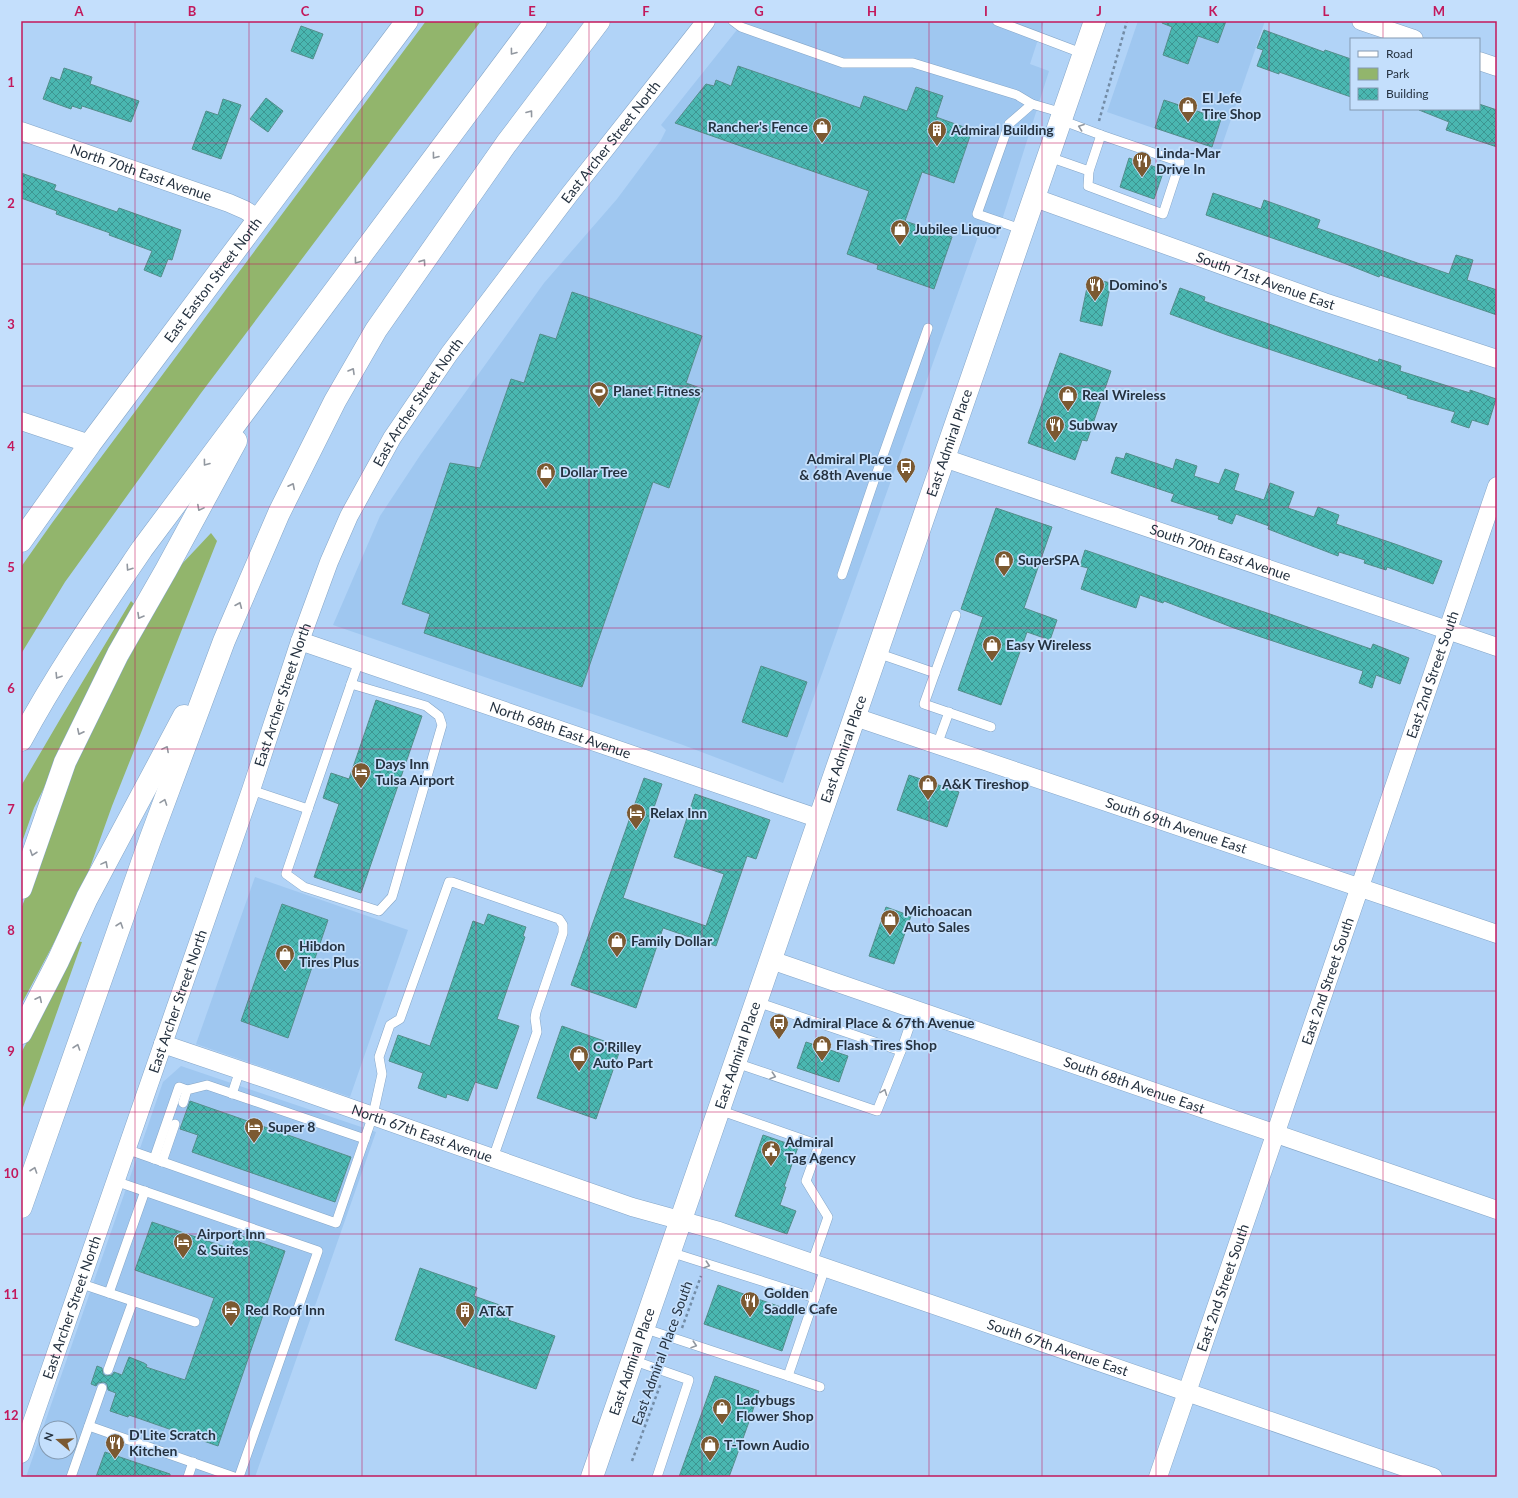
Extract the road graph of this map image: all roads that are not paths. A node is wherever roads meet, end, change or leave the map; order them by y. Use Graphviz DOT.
graph roads {
  1 [pos="407,21"];
  2 [pos="536,21"];
  3 [pos="599,21"];
  4 [pos="706,21"];
  5 [pos="733,21"];
  6 [pos="997,21"];
  7 [pos="1095,21"];
  8 [pos="1361,21"];
  9 [pos="1411,38"];
  10 [pos="1084,54"];
  11 [pos="1480,61"];
  12 [pos="1497,67"];
  13 [pos="1032,104"];
  14 [pos="1062,117"];
  15 [pos="21,131"];
  16 [pos="1099,134"];
  17 [pos="1049,157"];
  18 [pos="1089,171"];
  19 [pos="1035,198"];
  20 [pos="259,218"];
  21 [pos="1024,230"];
  22 [pos="928,328"];
  23 [pos="1497,359"];
  24 [pos="271,375"];
  25 [pos="21,420"];
  26 [pos="90,444"];
  27 [pos="944,458"];
  28 [pos="1497,486"];
  29 [pos="21,541"];
  30 [pos="842,575"];
  31 [pos="956,615"];
  32 [pos="1449,630"];
  33 [pos="224,641"];
  34 [pos="300,641"];
  35 [pos="1497,647"];
  36 [pos="877,653"];
  37 [pos="359,661"];
  38 [pos="935,673"];
  39 [pos="351,684"];
  40 [pos="949,712"];
  41 [pos="855,717"];
  42 [pos="991,727"];
  43 [pos="21,740"];
  44 [pos="937,745"];
  45 [pos="251,790"];
  46 [pos="308,809"];
  47 [pos="820,819"];
  48 [pos="21,888"];
  49 [pos="1360,889"];
  50 [pos="1497,934"];
  51 [pos="771,960"];
  52 [pos="757,1002"];
  53 [pos="915,1010"];
  54 [pos="21,1033"];
  55 [pos="163,1044"];
  56 [pos="900,1051"];
  57 [pos="736,1063"];
  58 [pos="240,1070"];
  59 [pos="187,1090"];
  60 [pos="232,1094"];
  61 [pos="183,1103"];
  62 [pos="720,1110"];
  63 [pos="372,1115"];
  64 [pos="175,1124"];
  65 [pos="1276,1133"];
  66 [pos="365,1139"];
  67 [pos="126,1149"];
  68 [pos="493,1158"];
  69 [pos="158,1161"];
  70 [pos="115,1181"];
  71 [pos="145,1191"];
  72 [pos="21,1207"];
  73 [pos="1497,1210"];
  74 [pos="681,1220"];
  75 [pos="670,1252"];
  76 [pos="819,1266"];
  77 [pos="79,1283"];
  78 [pos="109,1293"];
  79 [pos="815,1298"];
  80 [pos="133,1302"];
  81 [pos="195,1322"];
  82 [pos="644,1328"];
  83 [pos="632,1360"];
  84 [pos="108,1370"];
  85 [pos="788,1376"];
  86 [pos="820,1387"];
  87 [pos="102,1388"];
  88 [pos="1188,1392"];
  89 [pos="89,1426"];
  90 [pos="21,1454"];
  91 [pos="193,1462"];
  92 [pos="71,1477"];
  93 [pos="188,1477"];
  94 [pos="234,1477"];
  95 [pos="239,1477"];
  96 [pos="592,1477"];
  97 [pos="657,1477"];
  98 [pos="1158,1477"];
  99 [pos="1433,1477"];
  1 -- 20 [label="main road, East Easton Street North"];
  2 -- 24 [label="main road, one-way"];
  33 -- 3 [label="main road, one-way"];
  4 -- 34 [label="street, East Archer Street North"];
  5 -- 13 [label="lane"];
  6 -- 10 [label="lane"];
  7 -- 10 [label="main road, East Admiral Place"];
  8 -- 9 [label="street"];
  10 -- 14 [label="main road, East Admiral Place"];
  11 -- 12 [label="street"];
  13 -- 14 [label="lane"];
  13 -- 21 [label="lane"];
  16 -- 14 [label="lane, one-way"];
  14 -- 17 [label="main road, East Admiral Place"];
  15 -- 20 [label="street, North 70th East Avenue"];
  16 -- 18 [label="lane"];
  16 -- 18 [label="lane"];
  17 -- 18 [label="lane"];
  17 -- 19 [label="main road, East Admiral Place"];
  19 -- 21 [label="main road, East Admiral Place"];
  19 -- 23 [label="street, South 71st Avenue East"];
  20 -- 26 [label="main road, East Easton Street North"];
  21 -- 27 [label="main road, East Admiral Place"];
  22 -- 30 [label="lane"];
  24 -- 43 [label="main road, one-way"];
  24 -- 48 [label="main road, one-way"];
  25 -- 26 [label="street"];
  26 -- 29 [label="main road, East Easton Street North"];
  27 -- 32 [label="street, South 70th East Avenue"];
  27 -- 36 [label="main road, East Admiral Place"];
  28 -- 32 [label="street, East 2nd Street South"];
  31 -- 38 [label="lane"];
  32 -- 35 [label="street, South 70th East Avenue"];
  32 -- 49 [label="street, East 2nd Street South"];
  54 -- 33 [label="main road, one-way"];
  72 -- 33 [label="main road, one-way"];
  34 -- 37 [label="street, North 68th East Avenue"];
  34 -- 45 [label="street, East Archer Street North"];
  36 -- 38 [label="lane"];
  36 -- 41 [label="main road, East Admiral Place"];
  37 -- 39 [label="lane"];
  37 -- 47 [label="street, North 68th East Avenue"];
  38 -- 40 [label="lane"];
  39 -- 46 [label="lane"];
  39 -- 46 [label="lane"];
  40 -- 42 [label="lane"];
  40 -- 44 [label="lane"];
  41 -- 44 [label="street, South 69th Avenue East"];
  41 -- 47 [label="main road, East Admiral Place"];
  44 -- 49 [label="street, South 69th Avenue East"];
  45 -- 46 [label="lane"];
  45 -- 55 [label="street, East Archer Street North"];
  47 -- 51 [label="main road, East Admiral Place"];
  49 -- 50 [label="street, South 69th Avenue East"];
  49 -- 65 [label="street, East 2nd Street South"];
  51 -- 52 [label="main road, East Admiral Place"];
  51 -- 53 [label="street, South 68th Avenue East"];
  52 -- 56 [label="lane"];
  52 -- 57 [label="main road, East Admiral Place"];
  53 -- 56 [label="lane"];
  53 -- 65 [label="street, South 68th Avenue East"];
  55 -- 58 [label="street, North 67th East Avenue"];
  55 -- 67 [label="street, East Archer Street North"];
  57 -- 56 [label="lane, one-way"];
  57 -- 62 [label="main road, East Admiral Place"];
  58 -- 60 [label="lane"];
  58 -- 63 [label="street, North 67th East Avenue"];
  59 -- 60 [label="lane"];
  59 -- 61 [label="lane"];
  59 -- 69 [label="lane"];
  60 -- 66 [label="lane"];
  62 -- 74 [label="main road, East Admiral Place"];
  62 -- 76 [label="lane"];
  63 -- 66 [label="lane"];
  63 -- 68 [label="street, North 67th East Avenue"];
  63 -- 68 [label="lane"];
  64 -- 69 [label="lane"];
  65 -- 73 [label="street, South 68th Avenue East"];
  65 -- 88 [label="street, East 2nd Street South"];
  66 -- 69 [label="lane"];
  67 -- 69 [label="lane"];
  67 -- 70 [label="street, East Archer Street North"];
  68 -- 74 [label="street, North 67th East Avenue"];
  70 -- 71 [label="lane"];
  70 -- 77 [label="street, East Archer Street North"];
  71 -- 78 [label="lane"];
  71 -- 95 [label="lane"];
  74 -- 75 [label="main road, East Admiral Place"];
  74 -- 76 [label="street, South 67th Avenue East"];
  75 -- 79 [label="lane, one-way"];
  75 -- 82 [label="main road, East Admiral Place"];
  76 -- 79 [label="lane"];
  76 -- 88 [label="street, South 67th Avenue East"];
  77 -- 78 [label="lane"];
  77 -- 90 [label="street, East Archer Street North"];
  78 -- 80 [label="lane"];
  79 -- 85 [label="lane"];
  80 -- 81 [label="lane"];
  80 -- 84 [label="lane"];
  82 -- 83 [label="main road, East Admiral Place"];
  82 -- 85 [label="lane, one-way"];
  83 -- 96 [label="main road, East Admiral Place"];
  83 -- 97 [label="lane"];
  85 -- 86 [label="lane"];
  87 -- 89 [label="lane"];
  88 -- 98 [label="street, East 2nd Street South"];
  88 -- 99 [label="street, South 67th Avenue East"];
  89 -- 91 [label="lane"];
  89 -- 92 [label="lane"];
  91 -- 93 [label="lane"];
  91 -- 94 [label="lane"];
}
